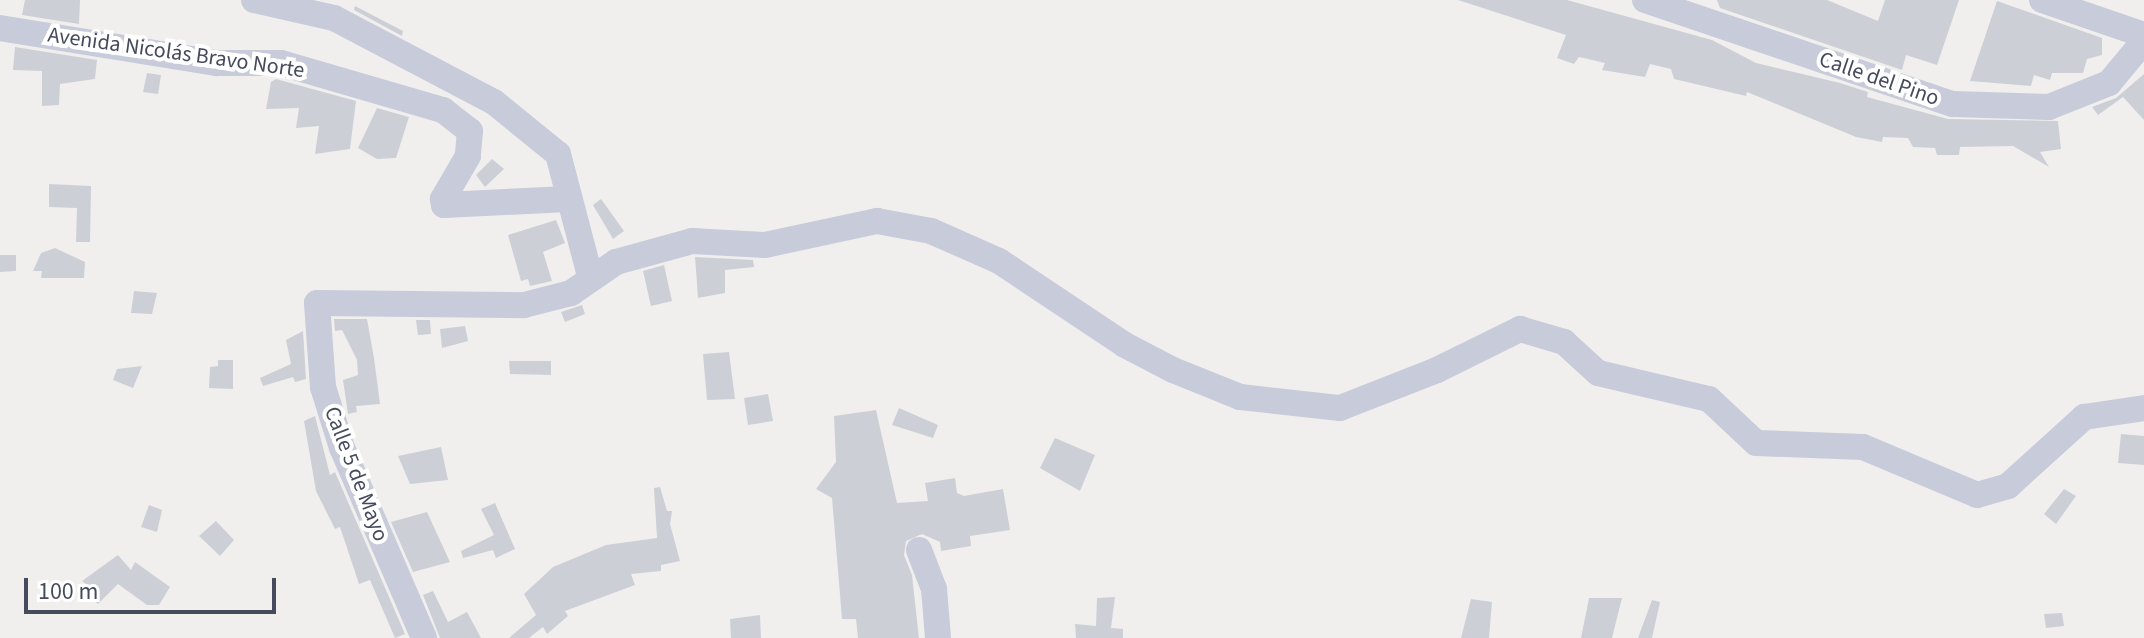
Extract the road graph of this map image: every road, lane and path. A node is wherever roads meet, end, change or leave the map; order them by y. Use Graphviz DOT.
graph roads {
  1 [pos="254,0"];
  2 [pos="1645,0"];
  3 [pos="2042,0"];
  4 [pos="1703,9"];
  5 [pos="0,28"];
  6 [pos="2144,38"];
  7 [pos="568,199"];
  8 [pos="590,276"];
  9 [pos="2144,408"];
  10 [pos="919,550"];
  11 [pos="424,638"];
  12 [pos="938,638"];
  1 -- 7 [label="street"];
  2 -- 4 [label="street, Calle del Pino"];
  3 -- 6 [label="street"];
  4 -- 6 [label="street, Calle del Pino"];
  5 -- 7 [label="street, Avenida Nicolás Bravo Norte"];
  7 -- 8 [label="street"];
  8 -- 9 [label="street"];
  8 -- 11 [label="street, Calle 5 de Mayo"];
  10 -- 12 [label="street"];
}
